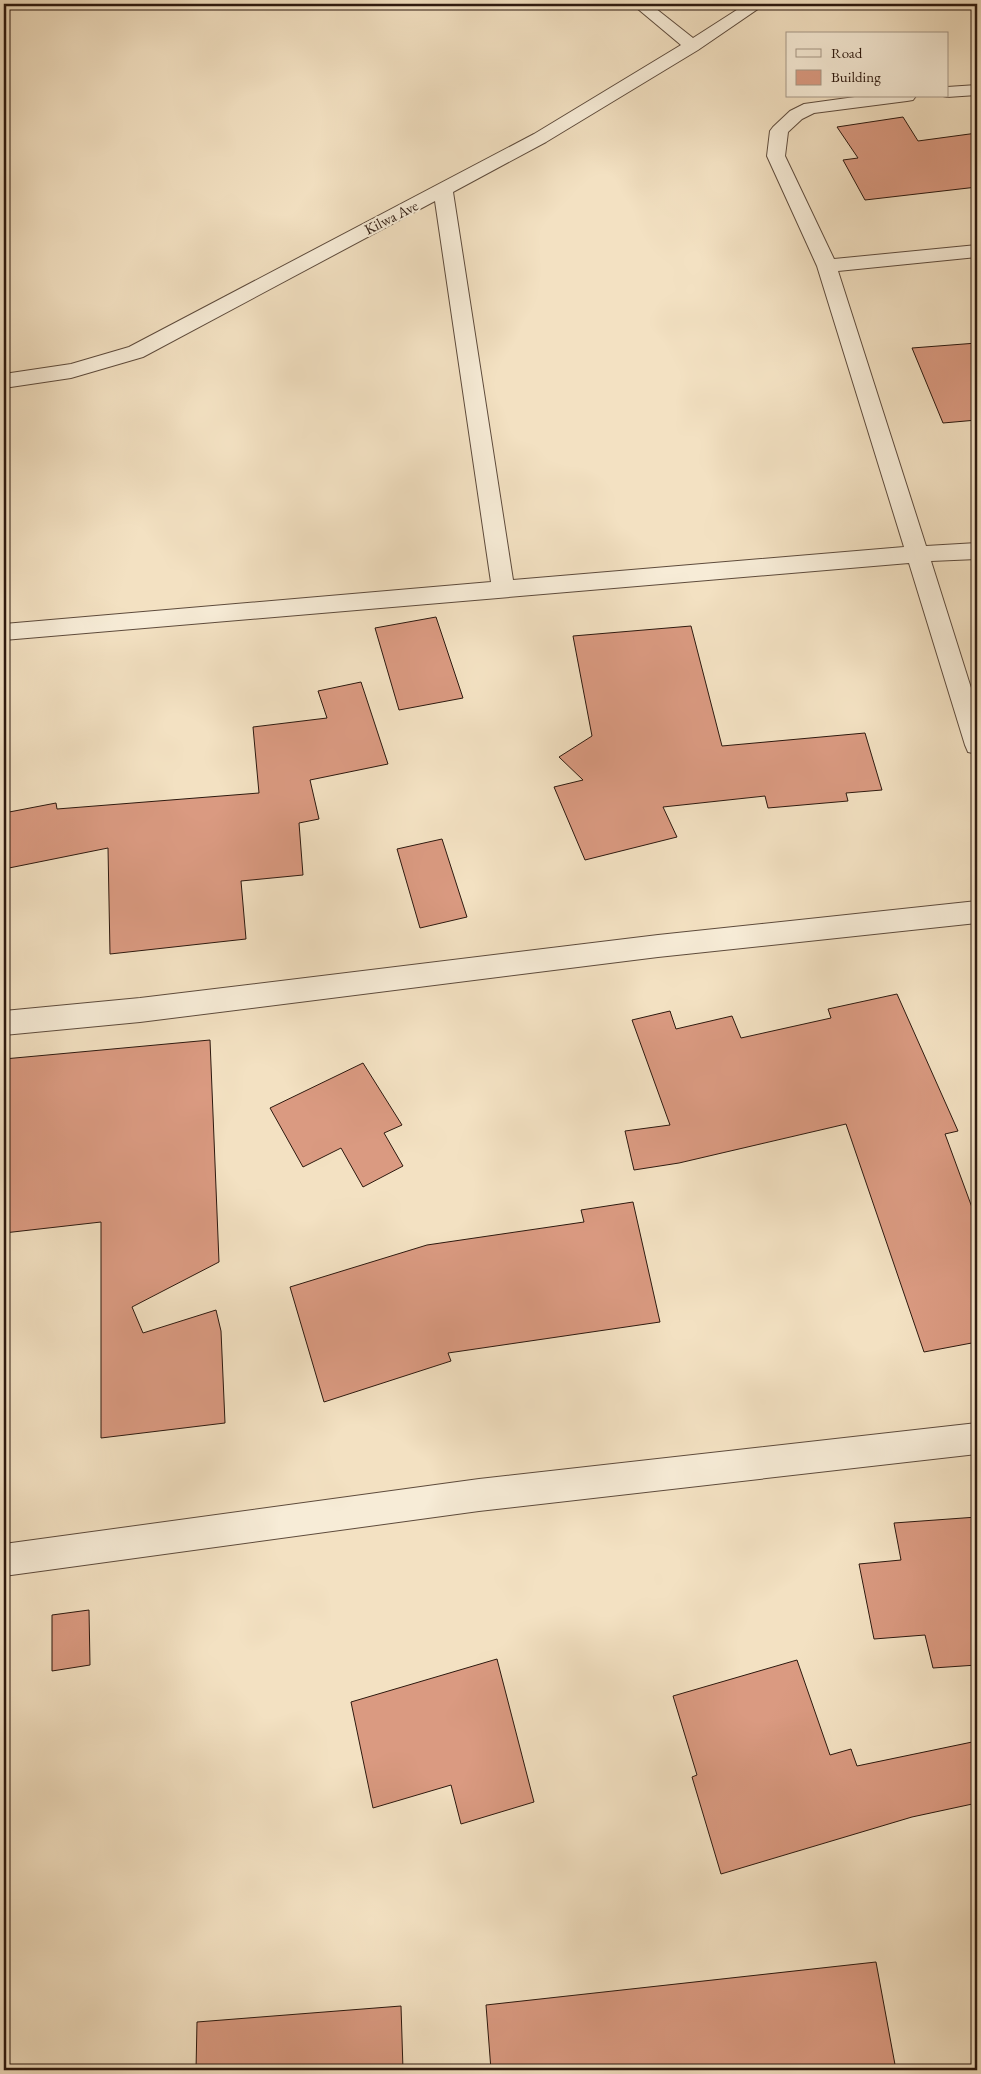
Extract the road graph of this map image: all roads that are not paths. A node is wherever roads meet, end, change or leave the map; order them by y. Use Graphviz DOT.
graph roads {
  1 [pos="640,4"];
  2 [pos="757,4"];
  3 [pos="692,46"];
  4 [pos="977,90"];
  5 [pos="948,92"];
  6 [pos="891,98"];
  7 [pos="443,190"];
  8 [pos="977,251"];
  9 [pos="828,266"];
  10 [pos="4,381"];
  11 [pos="977,551"];
  12 [pos="918,554"];
  13 [pos="503,589"];
  14 [pos="4,632"];
  15 [pos="977,745"];
  16 [pos="977,912"];
  17 [pos="4,1023"];
  18 [pos="977,1438"];
  19 [pos="4,1560"];
  1 -- 3 [label="street"];
  2 -- 3 [label="street, Kilwa Ave"];
  3 -- 7 [label="street, Kilwa Ave"];
  4 -- 5 [label="street"];
  6 -- 9 [label="street"];
  7 -- 10 [label="street, Kilwa Ave"];
  7 -- 13 [label="street"];
  8 -- 9 [label="street"];
  9 -- 12 [label="street"];
  11 -- 12 [label="street"];
  12 -- 13 [label="street"];
  12 -- 15 [label="street"];
  13 -- 14 [label="street"];
  16 -- 17 [label="street"];
  18 -- 19 [label="street"];
}
